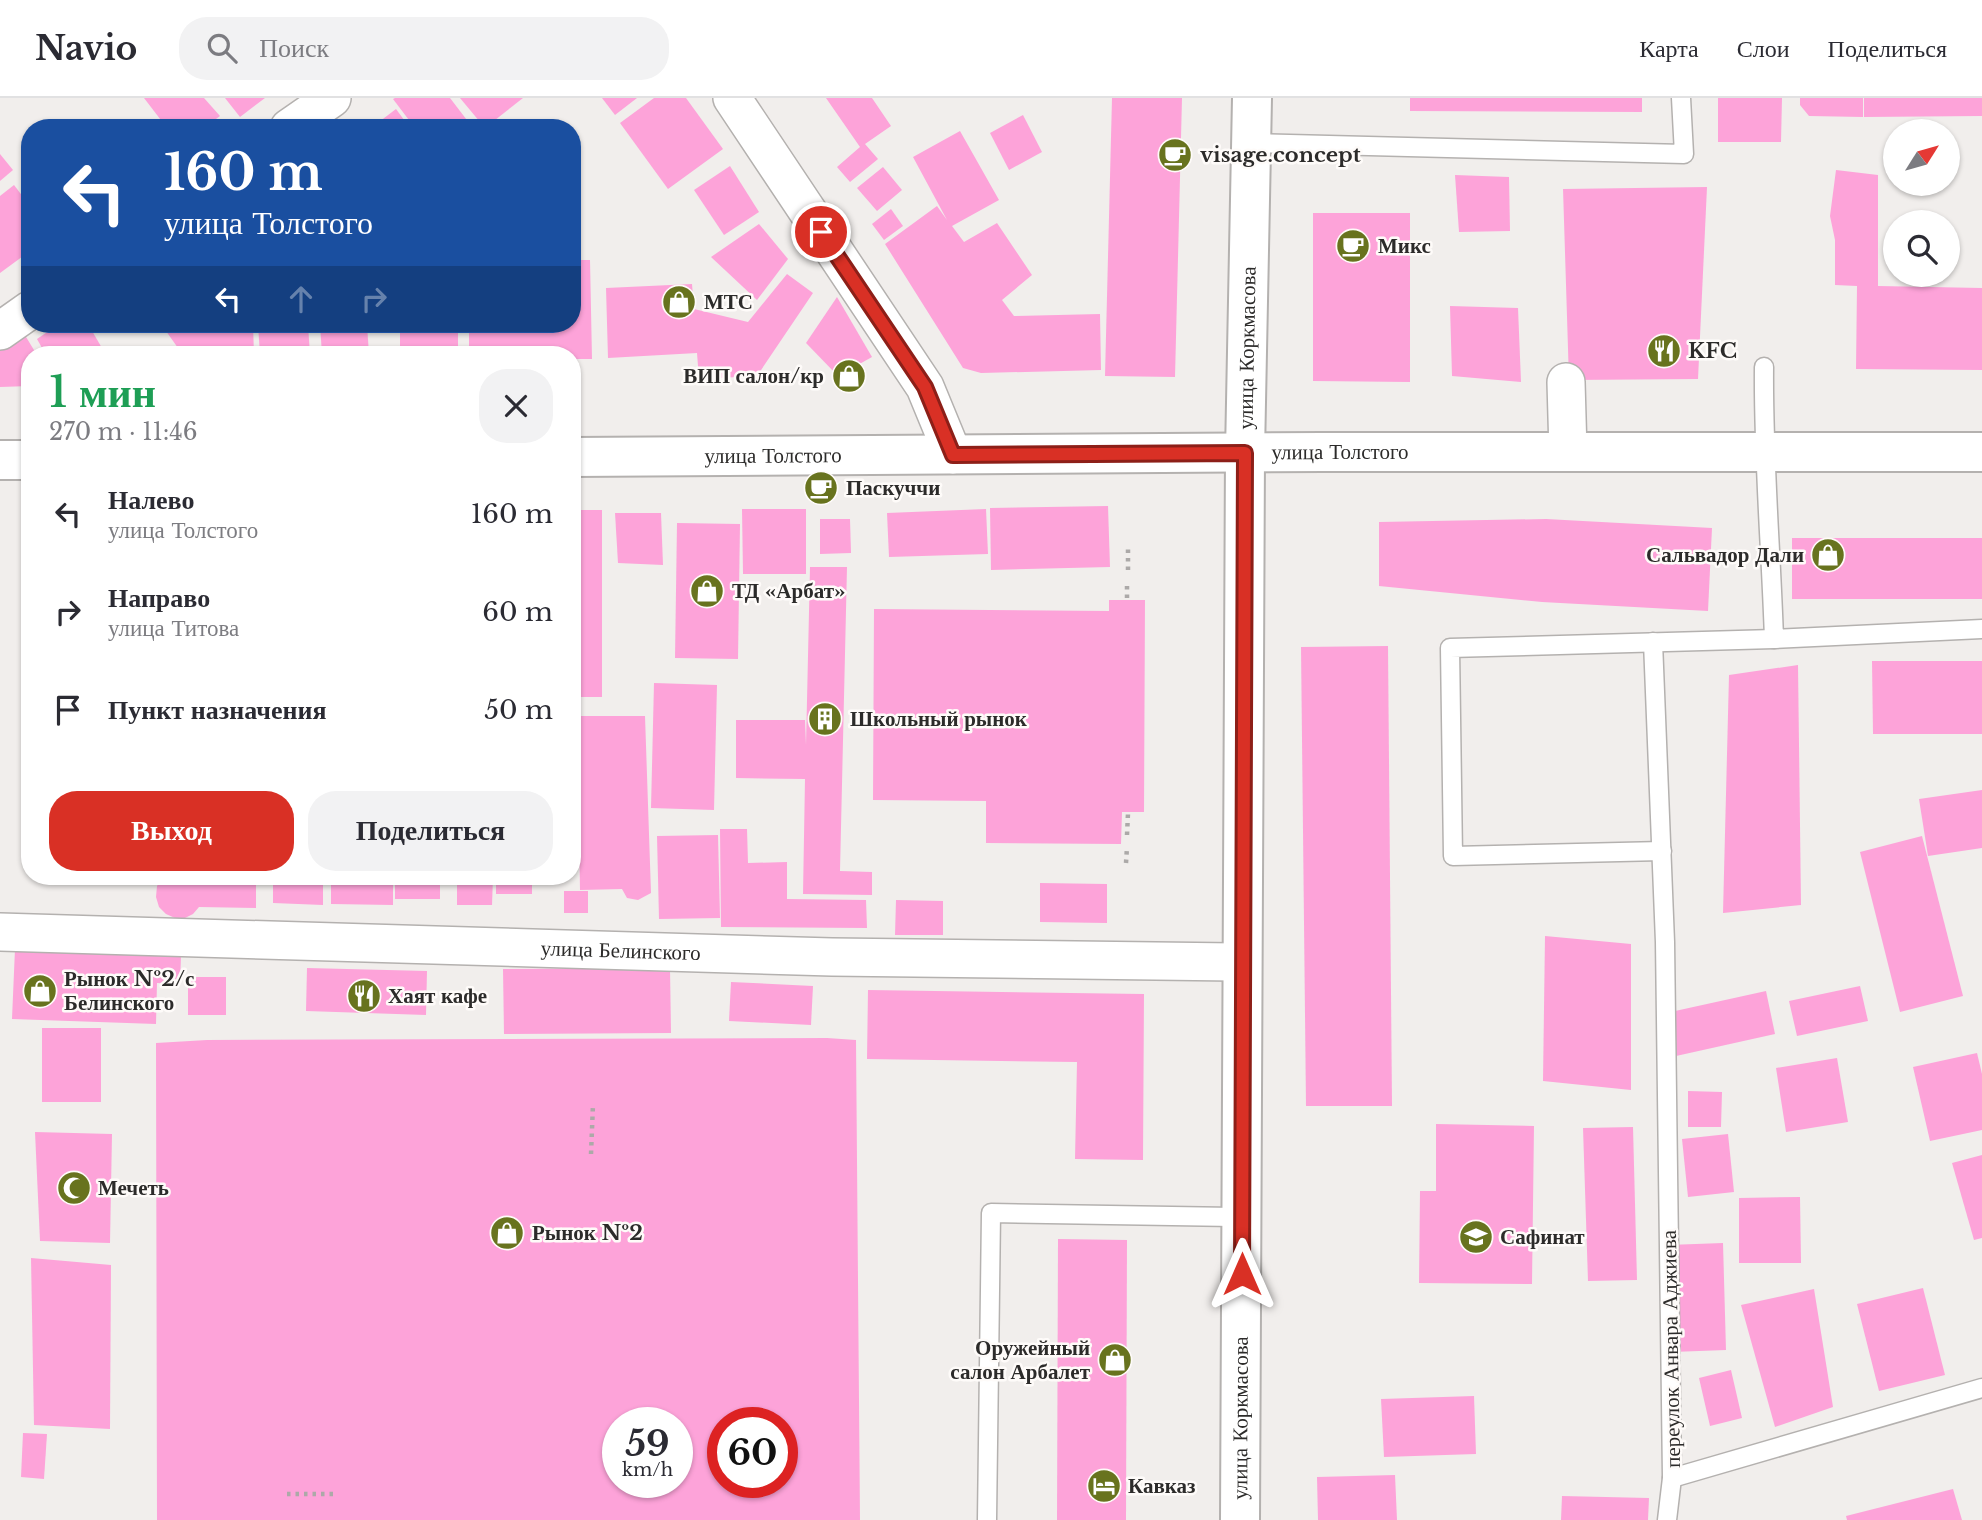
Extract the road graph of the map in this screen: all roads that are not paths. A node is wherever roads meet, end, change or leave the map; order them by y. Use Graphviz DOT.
graph roads {
  1 [pos="332,98"];
  2 [pos="732,98"];
  3 [pos="1252,98"];
  4 [pos="1681,98"];
  5 [pos="302,119"];
  6 [pos="1251,143"];
  7 [pos="21,316"];
  8 [pos="0,331"];
  9 [pos="1763,368"];
  10 [pos="1566,382"];
  11 [pos="1568,452"];
  12 [pos="1764,452"];
  13 [pos="1982,452"];
  14 [pos="1245,453"];
  15 [pos="953,455"];
  16 [pos="581,457"];
  17 [pos="0,460"];
  18 [pos="21,460"];
  19 [pos="1982,629"];
  20 [pos="1774,639"];
  21 [pos="1653,642"];
  22 [pos="1662,851"];
  23 [pos="0,932"];
  24 [pos="1242,964"];
  25 [pos="1242,1219"];
  26 [pos="1982,1388"];
  27 [pos="1672,1478"];
  28 [pos="987,1520"];
  29 [pos="1240,1520"];
  30 [pos="1667,1520"];
  1 -- 5 [label="street"];
  2 -- 15 [label="street"];
  3 -- 6 [label="main road, улица Коркмасова"];
  4 -- 6 [label="lane"];
  6 -- 14 [label="main road, улица Коркмасова"];
  7 -- 8 [label="street"];
  9 -- 12 [label="lane"];
  10 -- 11 [label="street"];
  11 -- 12 [label="main road, улица Толстого"];
  11 -- 14 [label="main road, улица Толстого"];
  12 -- 13 [label="main road, улица Толстого"];
  12 -- 20 [label="lane"];
  14 -- 15 [label="main road, улица Толстого"];
  14 -- 24 [label="main road, улица Коркмасова"];
  15 -- 16 [label="main road, улица Толстого"];
  17 -- 18 [label="main road"];
  19 -- 20 [label="lane"];
  20 -- 21 [label="lane"];
  21 -- 22 [label="lane, переулок Анвара Аджиева"];
  21 -- 22 [label="lane"];
  22 -- 27 [label="lane, переулок Анвара Аджиева"];
  23 -- 24 [label="street, улица Белинского"];
  24 -- 25 [label="main road, улица Коркмасова"];
  25 -- 28 [label="lane"];
  25 -- 29 [label="main road, улица Коркмасова"];
  26 -- 27 [label="lane, переулок Анвара Аджиева"];
  27 -- 30 [label="lane"];
}
